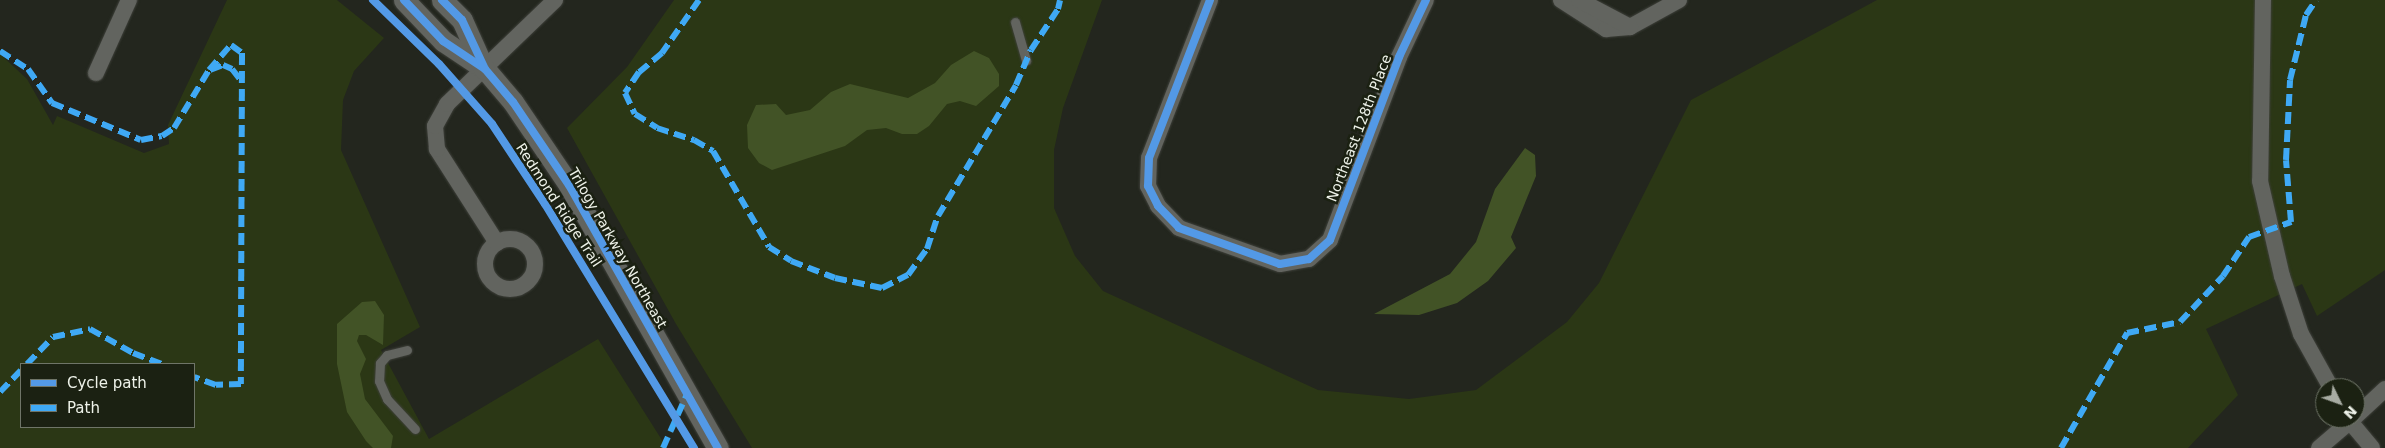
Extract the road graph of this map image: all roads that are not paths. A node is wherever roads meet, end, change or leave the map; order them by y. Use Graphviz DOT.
graph roads {
  1 [pos="129,0"];
  2 [pos="404,0"];
  3 [pos="442,0"];
  4 [pos="555,0"];
  5 [pos="1210,0"];
  6 [pos="1426,0"];
  7 [pos="1561,0"];
  8 [pos="1580,0"];
  9 [pos="1679,0"];
  10 [pos="2264,0"];
  11 [pos="1015,22"];
  12 [pos="1630,27"];
  13 [pos="1026,60"];
  14 [pos="484,69"];
  15 [pos="96,73"];
  16 [pos="497,243"];
  17 [pos="407,350"];
  18 [pos="2325,378"];
  19 [pos="2385,389"];
  20 [pos="2365,407"];
  21 [pos="2341,428"];
  22 [pos="2358,428"];
  23 [pos="415,429"];
  24 [pos="718,448"];
  25 [pos="2319,448"];
  26 [pos="2372,448"];
  1 -- 15 [label="street"];
  2 -- 14 [label="street, Trilogy Parkway Northeast"];
  3 -- 14 [label="street, Trilogy Parkway Northeast"];
  4 -- 14 [label="street"];
  5 -- 6 [label="street, Northeast 128th Place"];
  7 -- 12 [label="street"];
  8 -- 12 [label="street"];
  9 -- 12 [label="street"];
  10 -- 18 [label="street"];
  11 -- 13 [label="lane"];
  14 -- 16 [label="street"];
  14 -- 24 [label="street, Trilogy Parkway Northeast"];
  17 -- 23 [label="lane"];
  19 -- 20 [label="street"];
  21 -- 25 [label="street"];
  22 -- 26 [label="street"];
}
